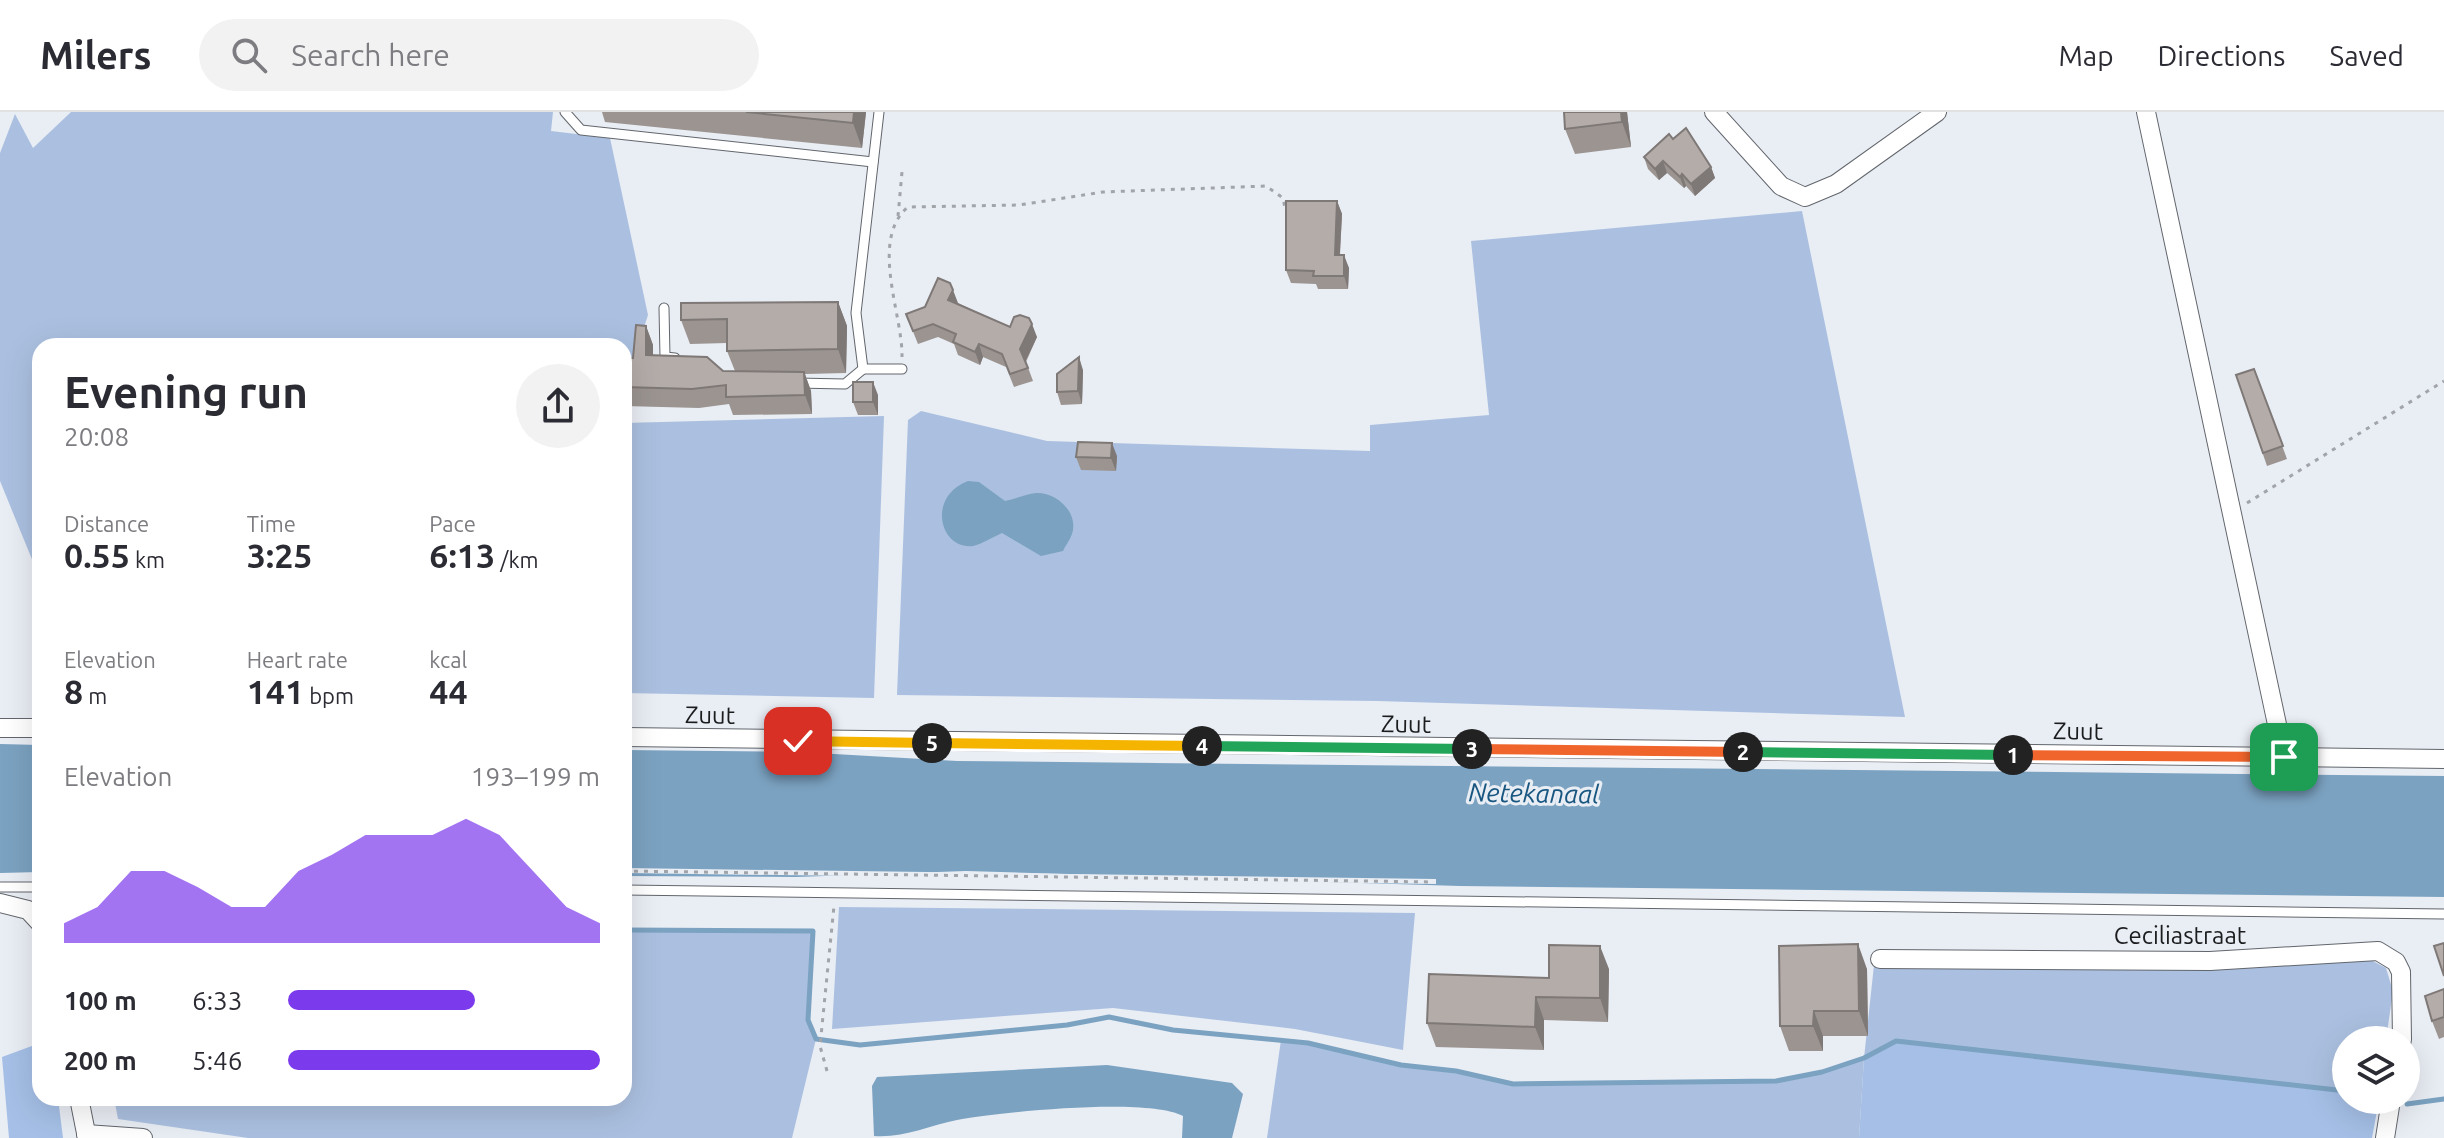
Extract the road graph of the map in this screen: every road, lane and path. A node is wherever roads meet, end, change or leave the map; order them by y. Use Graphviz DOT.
graph roads {
  1 [pos="565,112"];
  2 [pos="879,112"];
  3 [pos="1714,112"];
  4 [pos="1937,112"];
  5 [pos="2146,112"];
  6 [pos="873,162"];
  7 [pos="902,172"];
  8 [pos="1285,208"];
  9 [pos="898,216"];
  10 [pos="664,308"];
  11 [pos="680,358"];
  12 [pos="863,369"];
  13 [pos="902,369"];
  14 [pos="2444,381"];
  15 [pos="787,383"];
  16 [pos="2231,513"];
  17 [pos="0,728"];
  18 [pos="32,728"];
  19 [pos="632,737"];
  20 [pos="2284,757"];
  21 [pos="2444,759"];
  22 [pos="632,871"];
  23 [pos="1434,882"];
  24 [pos="0,887"];
  25 [pos="32,887"];
  26 [pos="632,890"];
  27 [pos="835,894"];
  28 [pos="0,903"];
  29 [pos="32,914"];
  30 [pos="2444,914"];
  31 [pos="1880,959"];
  32 [pos="2402,1026"];
  33 [pos="827,1071"];
  34 [pos="80,1106"];
  35 [pos="2389,1114"];
  36 [pos="86,1136"];
  37 [pos="143,1138"];
  38 [pos="2385,1138"];
  1 -- 6 [label="lane"];
  2 -- 6 [label="lane"];
  3 -- 4 [label="street"];
  5 -- 16 [label="street"];
  6 -- 12 [label="lane"];
  7 -- 9 [label="path"];
  8 -- 9 [label="path"];
  9 -- 13 [label="path"];
  10 -- 11 [label="lane"];
  12 -- 13 [label="lane"];
  12 -- 15 [label="lane"];
  14 -- 16 [label="path"];
  16 -- 20 [label="street"];
  17 -- 18 [label="street"];
  19 -- 20 [label="street, Zuut"];
  20 -- 21 [label="street, Zuut"];
  22 -- 23 [label="path"];
  24 -- 25 [label="lane"];
  26 -- 27 [label="lane"];
  27 -- 30 [label="lane"];
  27 -- 33 [label="path"];
  28 -- 29 [label="street"];
  31 -- 32 [label="street, Ceciliastraat"];
  34 -- 36 [label="street"];
  35 -- 38 [label="street"];
  36 -- 37 [label="street"];
}
